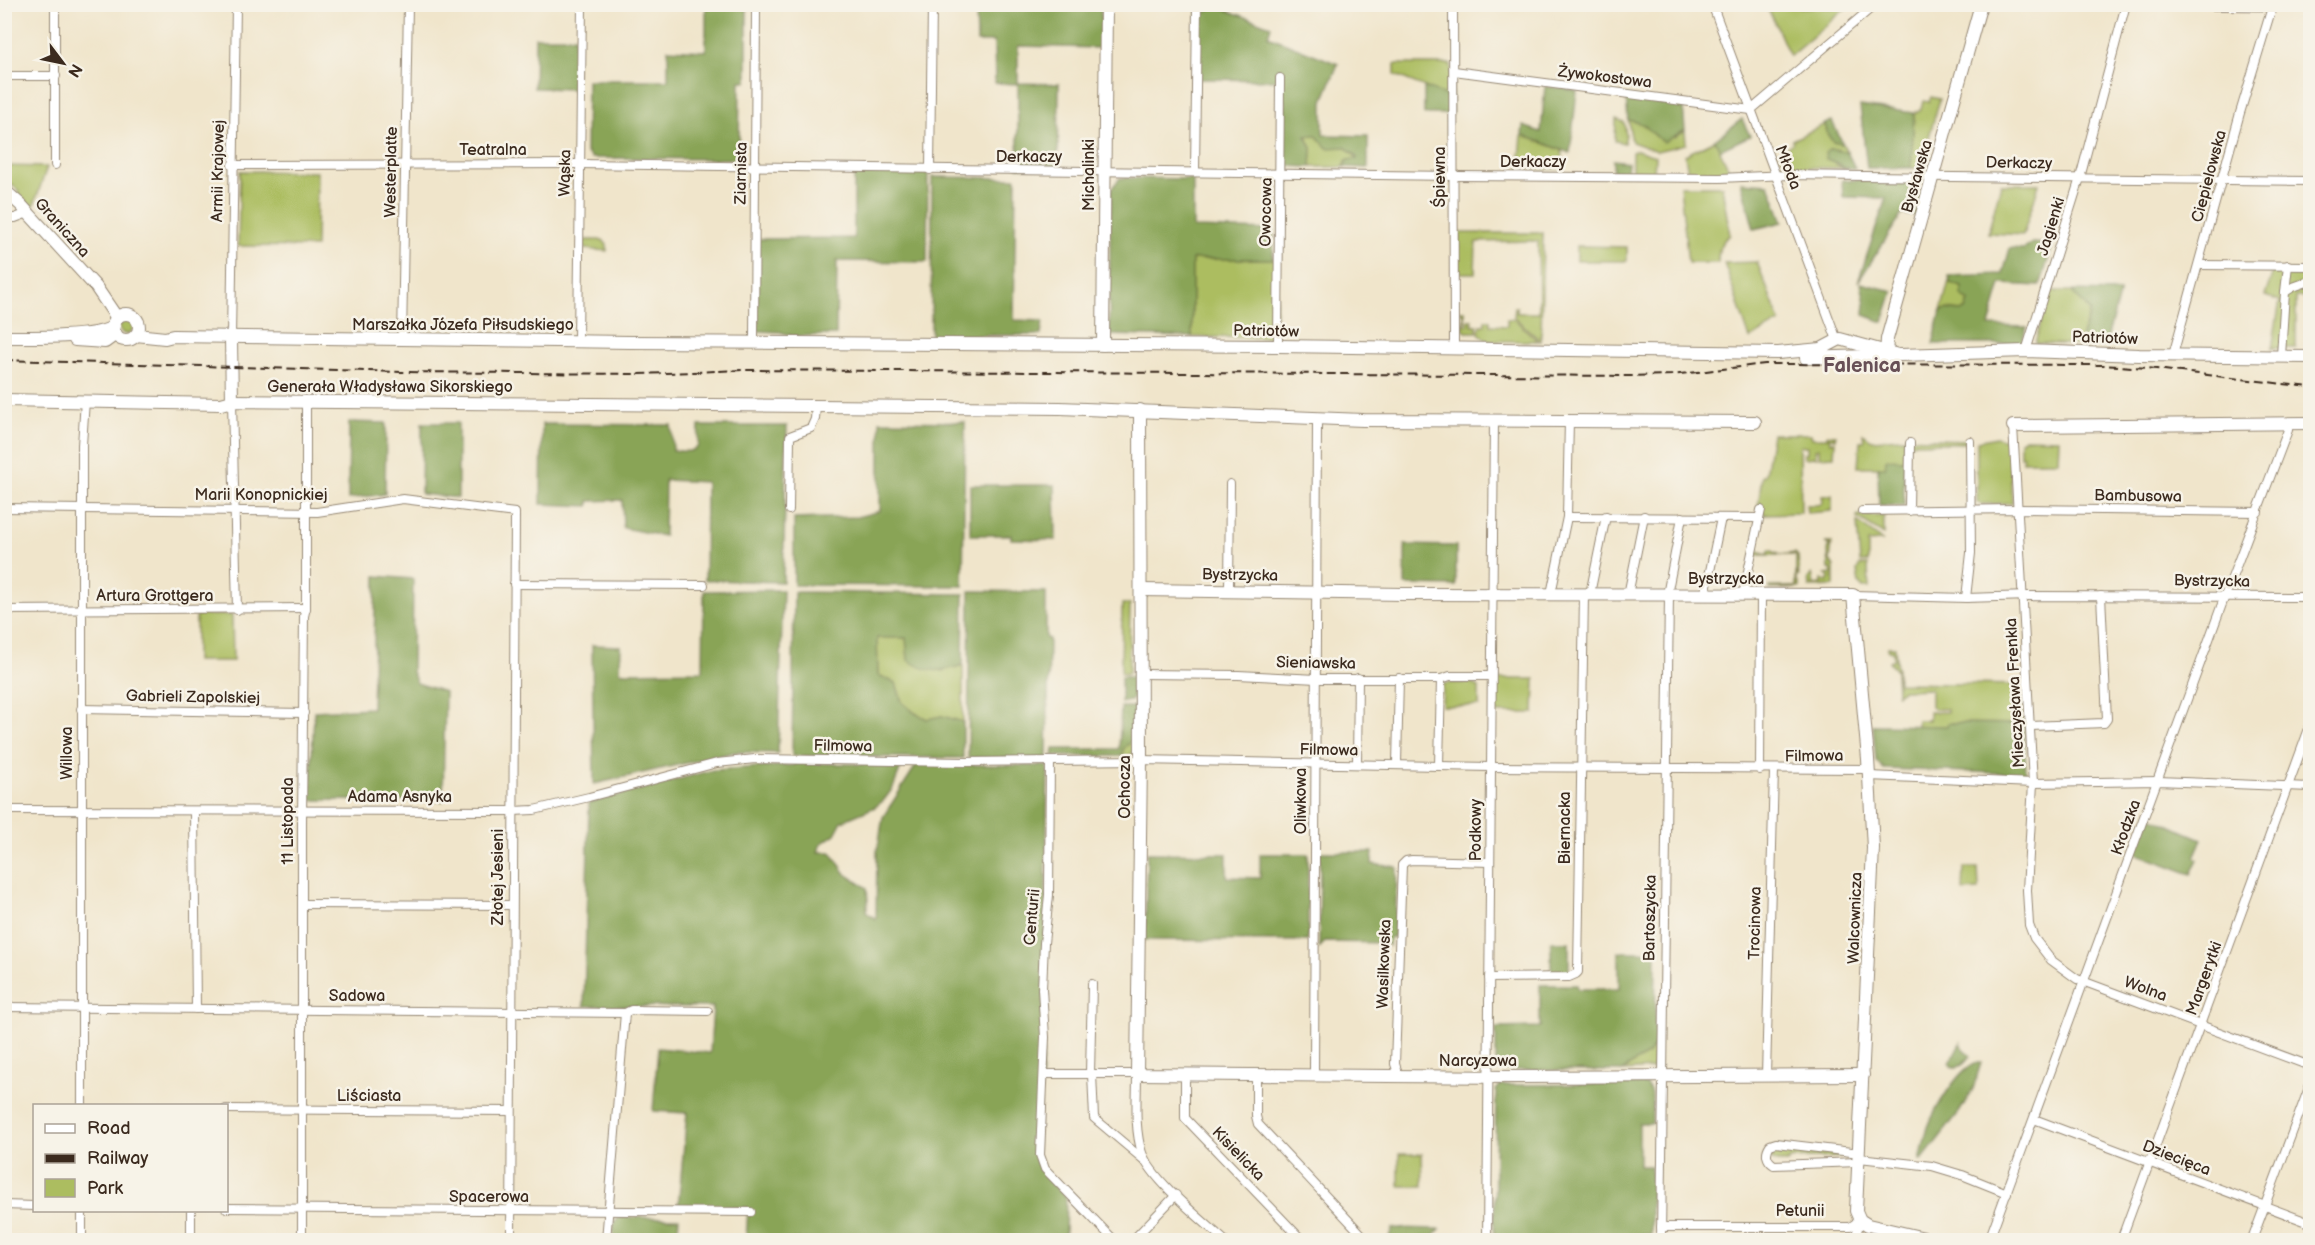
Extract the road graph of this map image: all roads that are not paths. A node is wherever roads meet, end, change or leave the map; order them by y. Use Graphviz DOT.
graph roads {
  1 [pos="56,4"];
  2 [pos="236,4"];
  3 [pos="408,4"];
  4 [pos="582,4"];
  5 [pos="756,4"];
  6 [pos="932,4"];
  7 [pos="1106,4"];
  8 [pos="1197,4"];
  9 [pos="1453,4"];
  10 [pos="1712,4"];
  11 [pos="1876,4"];
  12 [pos="1981,4"];
  13 [pos="2035,4"];
  14 [pos="2125,5"];
  15 [pos="2273,6"];
  16 [pos="2310,7"];
  17 [pos="1454,71"];
  18 [pos="4,76"];
  19 [pos="56,76"];
  20 [pos="1281,78"];
  21 [pos="1751,110"];
  22 [pos="579,164"];
  23 [pos="55,165"];
  24 [pos="232,165"];
  25 [pos="406,165"];
  26 [pos="754,168"];
  27 [pos="930,170"];
  28 [pos="1104,172"];
  29 [pos="1195,172"];
  30 [pos="1280,174"];
  31 [pos="1454,176"];
  32 [pos="1777,176"];
  33 [pos="1933,176"];
  34 [pos="2080,178"];
  35 [pos="2221,180"];
  36 [pos="2310,181"];
  37 [pos="4,190"];
  38 [pos="28,213"];
  39 [pos="4,218"];
  40 [pos="2199,265"];
  41 [pos="2288,266"];
  42 [pos="2310,266"];
  43 [pos="2310,280"];
  44 [pos="2285,292"];
  45 [pos="118,323"];
  46 [pos="138,330"];
  47 [pos="4,337"];
  48 [pos="231,339"];
  49 [pos="402,340"];
  50 [pos="578,341"];
  51 [pos="754,341"];
  52 [pos="1103,345"];
  53 [pos="1278,346"];
  54 [pos="1837,346"];
  55 [pos="1454,349"];
  56 [pos="2026,351"];
  57 [pos="1890,354"];
  58 [pos="2173,355"];
  59 [pos="1850,356"];
  60 [pos="2281,356"];
  61 [pos="2310,357"];
  62 [pos="4,400"];
  63 [pos="85,400"];
  64 [pos="232,401"];
  65 [pos="306,402"];
  66 [pos="816,406"];
  67 [pos="1140,410"];
  68 [pos="1317,419"];
  69 [pos="1494,419"];
  70 [pos="1569,420"];
  71 [pos="1755,422"];
  72 [pos="2288,423"];
  73 [pos="2310,423"];
  74 [pos="2013,426"];
  75 [pos="1970,441"];
  76 [pos="1910,444"];
  77 [pos="1230,484"];
  78 [pos="4,508"];
  79 [pos="82,508"];
  80 [pos="2017,509"];
  81 [pos="234,510"];
  82 [pos="789,510"];
  83 [pos="1971,510"];
  84 [pos="305,511"];
  85 [pos="1862,511"];
  86 [pos="1909,511"];
  87 [pos="2258,512"];
  88 [pos="515,513"];
  89 [pos="1606,516"];
  90 [pos="1644,516"];
  91 [pos="1567,517"];
  92 [pos="1682,517"];
  93 [pos="1721,518"];
  94 [pos="514,584"];
  95 [pos="704,585"];
  96 [pos="1141,590"];
  97 [pos="1229,591"];
  98 [pos="1317,592"];
  99 [pos="1492,594"];
  100 [pos="1551,594"];
  101 [pos="1587,594"];
  102 [pos="1628,595"];
  103 [pos="1668,595"];
  104 [pos="1705,595"];
  105 [pos="1743,595"];
  106 [pos="1761,595"];
  107 [pos="1853,595"];
  108 [pos="2024,596"];
  109 [pos="2101,596"];
  110 [pos="2225,597"];
  111 [pos="2310,597"];
  112 [pos="1966,598"];
  113 [pos="306,608"];
  114 [pos="4,610"];
  115 [pos="82,610"];
  116 [pos="237,610"];
  117 [pos="1140,674"];
  118 [pos="1491,676"];
  119 [pos="1358,678"];
  120 [pos="1399,678"];
  121 [pos="1317,679"];
  122 [pos="1441,679"];
  123 [pos="81,709"];
  124 [pos="304,713"];
  125 [pos="2031,726"];
  126 [pos="2310,726"];
  127 [pos="789,759"];
  128 [pos="1141,760"];
  129 [pos="1050,761"];
  130 [pos="1316,764"];
  131 [pos="1356,764"];
  132 [pos="1397,764"];
  133 [pos="1439,765"];
  134 [pos="1490,767"];
  135 [pos="1581,768"];
  136 [pos="1666,769"];
  137 [pos="1760,770"];
  138 [pos="1774,770"];
  139 [pos="1868,772"];
  140 [pos="2158,781"];
  141 [pos="2033,783"];
  142 [pos="2289,785"];
  143 [pos="2310,787"];
  144 [pos="4,810"];
  145 [pos="81,810"];
  146 [pos="302,811"];
  147 [pos="513,811"];
  148 [pos="194,812"];
  149 [pos="1490,862"];
  150 [pos="302,904"];
  151 [pos="512,905"];
  152 [pos="2046,954"];
  153 [pos="1489,978"];
  154 [pos="2084,982"];
  155 [pos="1092,984"];
  156 [pos="4,1007"];
  157 [pos="82,1007"];
  158 [pos="196,1009"];
  159 [pos="302,1010"];
  160 [pos="512,1011"];
  161 [pos="708,1011"];
  162 [pos="625,1013"];
  163 [pos="2201,1025"];
  164 [pos="2310,1066"];
  165 [pos="1044,1074"];
  166 [pos="1091,1074"];
  167 [pos="1137,1074"];
  168 [pos="1185,1074"];
  169 [pos="1256,1075"];
  170 [pos="1314,1075"];
  171 [pos="1863,1075"];
  172 [pos="1399,1076"];
  173 [pos="1488,1076"];
  174 [pos="1663,1076"];
  175 [pos="1766,1076"];
  176 [pos="2310,1085"];
  177 [pos="82,1104"];
  178 [pos="228,1109"];
  179 [pos="301,1110"];
  180 [pos="511,1112"];
  181 [pos="2034,1119"];
  182 [pos="1859,1158"];
  183 [pos="1147,1162"];
  184 [pos="2150,1163"];
  185 [pos="2007,1193"];
  186 [pos="1176,1195"];
  187 [pos="4,1205"];
  188 [pos="33,1206"];
  189 [pos="2264,1206"];
  190 [pos="228,1208"];
  191 [pos="302,1210"];
  192 [pos="609,1210"];
  193 [pos="511,1211"];
  194 [pos="82,1212"];
  195 [pos="191,1212"];
  196 [pos="751,1212"];
  197 [pos="1860,1220"];
  198 [pos="2310,1223"];
  199 [pos="1661,1227"];
  200 [pos="82,1240"];
  201 [pos="191,1240"];
  202 [pos="302,1240"];
  203 [pos="511,1240"];
  204 [pos="606,1240"];
  205 [pos="1114,1240"];
  206 [pos="1133,1240"];
  207 [pos="1224,1240"];
  208 [pos="1302,1240"];
  209 [pos="1366,1240"];
  210 [pos="1487,1240"];
  211 [pos="1661,1240"];
  212 [pos="1855,1240"];
  213 [pos="1933,1240"];
  214 [pos="1989,1240"];
  215 [pos="2121,1240"];
  216 [pos="2252,1240"];
  1 -- 19 [label="street"];
  2 -- 24 [label="street, Armii Krajowej"];
  3 -- 25 [label="street, Westerplatte"];
  4 -- 22 [label="street, Wąska"];
  5 -- 26 [label="street, Ziarnista"];
  6 -- 27 [label="street"];
  7 -- 28 [label="main road, Michalinki"];
  8 -- 29 [label="street"];
  9 -- 17 [label="street, Śpiewna"];
  10 -- 21 [label="street, Młoda"];
  11 -- 21 [label="street"];
  12 -- 33 [label="main road, Bysławska"];
  13 -- 14 [label="street"];
  14 -- 15 [label="street"];
  14 -- 34 [label="street, Jagienki"];
  15 -- 16 [label="street"];
  15 -- 35 [label="street, Ciepielowska"];
  17 -- 21 [label="street, Żywokostowa"];
  17 -- 31 [label="street, Śpiewna"];
  18 -- 19 [label="street"];
  19 -- 23 [label="street"];
  20 -- 30 [label="street, Owocowa"];
  21 -- 32 [label="street, Młoda"];
  22 -- 25 [label="street, Teatralna"];
  22 -- 26 [label="street, Teatralna"];
  22 -- 50 [label="street, Wąska"];
  24 -- 25 [label="street, Teatralna"];
  24 -- 48 [label="street, Armii Krajowej"];
  25 -- 49 [label="street, Westerplatte"];
  26 -- 27 [label="street, Derkaczy"];
  26 -- 51 [label="street, Ziarnista"];
  27 -- 28 [label="street, Derkaczy"];
  28 -- 29 [label="street, Derkaczy"];
  28 -- 52 [label="main road, Michalinki"];
  29 -- 30 [label="street, Derkaczy"];
  30 -- 31 [label="street, Derkaczy"];
  30 -- 53 [label="street, Owocowa"];
  31 -- 32 [label="street, Derkaczy"];
  31 -- 55 [label="street, Śpiewna"];
  32 -- 33 [label="street, Derkaczy"];
  32 -- 54 [label="street, Młoda"];
  33 -- 34 [label="street, Derkaczy"];
  33 -- 57 [label="main road, Bysławska"];
  34 -- 35 [label="street, Derkaczy"];
  34 -- 56 [label="street, Jagienki"];
  35 -- 36 [label="street, Derkaczy"];
  35 -- 40 [label="street, Ciepielowska"];
  37 -- 38 [label="main road, Graniczna"];
  38 -- 39 [label="street"];
  38 -- 45 [label="main road, Graniczna"];
  40 -- 41 [label="street"];
  40 -- 58 [label="street, Ciepielowska"];
  41 -- 42 [label="street"];
  41 -- 44 [label="street"];
  43 -- 44 [label="street"];
  44 -- 60 [label="street"];
  45 -- 46 [label="main road, Graniczna"];
  45 -- 46 [label="main road, Marszałka Józefa Piłsudskiego"];
  45 -- 47 [label="main road"];
  46 -- 48 [label="main road, Marszałka Józefa Piłsudskiego"];
  48 -- 49 [label="main road, Marszałka Józefa Piłsudskiego"];
  48 -- 64 [label="main road"];
  49 -- 50 [label="main road, Marszałka Józefa Piłsudskiego"];
  50 -- 51 [label="main road, Marszałka Józefa Piłsudskiego"];
  51 -- 52 [label="main road, Patriotów"];
  52 -- 53 [label="main road, Patriotów"];
  53 -- 55 [label="main road, Patriotów"];
  54 -- 55 [label="main road, Patriotów"];
  54 -- 57 [label="main road, Patriotów"];
  54 -- 59 [label="main road, Patriotów"];
  54 -- 59 [label="main road"];
  56 -- 57 [label="main road, Patriotów"];
  56 -- 58 [label="main road, Patriotów"];
  57 -- 59 [label="main road, Patriotów"];
  58 -- 60 [label="main road, Patriotów"];
  60 -- 61 [label="main road, Patriotów"];
  62 -- 63 [label="main road, Generała Władysława Sikorskiego"];
  63 -- 64 [label="main road, Generała Władysława Sikorskiego"];
  63 -- 79 [label="street, Willowa"];
  64 -- 65 [label="main road, Generała Władysława Sikorskiego"];
  64 -- 81 [label="street"];
  65 -- 66 [label="main road, Generała Władysława Sikorskiego"];
  65 -- 84 [label="street, 11 Listopada"];
  66 -- 67 [label="main road"];
  66 -- 82 [label="street"];
  67 -- 68 [label="main road"];
  67 -- 96 [label="main road, Ochocza"];
  68 -- 69 [label="main road"];
  68 -- 98 [label="street, Oliwkowa"];
  69 -- 70 [label="main road"];
  69 -- 99 [label="street, Podkowy"];
  70 -- 71 [label="main road"];
  70 -- 91 [label="street"];
  72 -- 73 [label="main road"];
  72 -- 74 [label="main road"];
  72 -- 87 [label="street, Kłodzka"];
  74 -- 80 [label="street, Mieczysława Frenkla"];
  75 -- 83 [label="street"];
  76 -- 86 [label="street"];
  77 -- 97 [label="street"];
  78 -- 79 [label="street, Marii Konopnickiej"];
  79 -- 81 [label="street, Marii Konopnickiej"];
  79 -- 115 [label="street, Willowa"];
  80 -- 83 [label="street, Bambusowa"];
  80 -- 87 [label="street, Bambusowa"];
  80 -- 108 [label="street, Mieczysława Frenkla"];
  81 -- 84 [label="street, Marii Konopnickiej"];
  81 -- 116 [label="street"];
  83 -- 86 [label="street, Bambusowa"];
  83 -- 112 [label="street"];
  84 -- 88 [label="street, Marii Konopnickiej"];
  84 -- 113 [label="street, 11 Listopada"];
  85 -- 86 [label="street, Bambusowa"];
  87 -- 110 [label="street, Kłodzka"];
  88 -- 94 [label="street, Złotej Jesieni"];
  89 -- 90 [label="street"];
  89 -- 91 [label="street"];
  89 -- 101 [label="street, Biernacka"];
  90 -- 92 [label="street"];
  90 -- 102 [label="street"];
  91 -- 100 [label="street"];
  92 -- 93 [label="street"];
  92 -- 103 [label="street, Bartoszycka"];
  93 -- 104 [label="street"];
  93 -- 105 [label="street"];
  94 -- 95 [label="street"];
  94 -- 147 [label="street, Złotej Jesieni"];
  96 -- 97 [label="main road, Bystrzycka"];
  96 -- 117 [label="main road, Ochocza"];
  97 -- 98 [label="main road, Bystrzycka"];
  98 -- 99 [label="main road, Bystrzycka"];
  98 -- 121 [label="street, Oliwkowa"];
  99 -- 100 [label="main road, Bystrzycka"];
  99 -- 118 [label="street, Podkowy"];
  100 -- 101 [label="main road, Bystrzycka"];
  101 -- 102 [label="main road, Bystrzycka"];
  101 -- 135 [label="street, Biernacka"];
  102 -- 103 [label="main road, Bystrzycka"];
  103 -- 104 [label="main road, Bystrzycka"];
  103 -- 136 [label="street, Bartoszycka"];
  104 -- 105 [label="main road, Bystrzycka"];
  105 -- 106 [label="main road, Bystrzycka"];
  106 -- 107 [label="main road, Bystrzycka"];
  106 -- 137 [label="street"];
  107 -- 112 [label="street, Bystrzycka"];
  107 -- 139 [label="main road, Walcownicza"];
  108 -- 109 [label="street, Bystrzycka"];
  108 -- 112 [label="street, Bystrzycka"];
  108 -- 125 [label="street, Mieczysława Frenkla"];
  109 -- 110 [label="street, Bystrzycka"];
  109 -- 125 [label="street"];
  110 -- 111 [label="street, Bystrzycka"];
  110 -- 140 [label="street, Kłodzka"];
  113 -- 116 [label="street, Artura Grottgera"];
  113 -- 124 [label="street, 11 Listopada"];
  114 -- 115 [label="street, Artura Grottgera"];
  115 -- 116 [label="street, Artura Grottgera"];
  115 -- 123 [label="street, Willowa"];
  117 -- 121 [label="street, Sieniawska"];
  117 -- 128 [label="main road, Ochocza"];
  118 -- 122 [label="street, Sieniawska"];
  118 -- 134 [label="street, Podkowy"];
  119 -- 120 [label="street, Sieniawska"];
  119 -- 121 [label="street, Sieniawska"];
  119 -- 131 [label="street"];
  120 -- 122 [label="street, Sieniawska"];
  120 -- 132 [label="street"];
  121 -- 130 [label="street, Oliwkowa"];
  122 -- 133 [label="street"];
  123 -- 124 [label="street, Gabrieli Zapolskiej"];
  123 -- 145 [label="street, Willowa"];
  124 -- 146 [label="street, 11 Listopada"];
  125 -- 141 [label="street, Mieczysława Frenkla"];
  126 -- 142 [label="street, Margerytki"];
  127 -- 129 [label="street, Filmowa"];
  127 -- 147 [label="street, Adama Asnyka"];
  128 -- 129 [label="street, Filmowa"];
  128 -- 130 [label="street, Filmowa"];
  128 -- 167 [label="main road, Ochocza"];
  129 -- 165 [label="street, Centurii"];
  130 -- 131 [label="street, Filmowa"];
  130 -- 170 [label="street, Oliwkowa"];
  131 -- 132 [label="street, Filmowa"];
  132 -- 133 [label="street, Filmowa"];
  133 -- 134 [label="street, Filmowa"];
  134 -- 135 [label="street, Filmowa"];
  134 -- 149 [label="street, Podkowy"];
  135 -- 136 [label="street, Filmowa"];
  135 -- 153 [label="street, Biernacka"];
  136 -- 137 [label="street, Filmowa"];
  136 -- 174 [label="street, Bartoszycka"];
  137 -- 138 [label="street, Filmowa"];
  138 -- 139 [label="street, Filmowa"];
  138 -- 175 [label="street, Trocinowa"];
  139 -- 141 [label="street, Filmowa"];
  139 -- 171 [label="main road, Walcownicza"];
  140 -- 141 [label="street, Filmowa"];
  140 -- 142 [label="street, Filmowa"];
  140 -- 154 [label="street, Kłodzka"];
  141 -- 152 [label="street, Mieczysława Frenkla"];
  142 -- 143 [label="street, Filmowa"];
  142 -- 163 [label="street, Margerytki"];
  144 -- 145 [label="street, Adama Asnyka"];
  145 -- 148 [label="street, Adama Asnyka"];
  145 -- 157 [label="street, Willowa"];
  146 -- 147 [label="street, Adama Asnyka"];
  146 -- 148 [label="street, Adama Asnyka"];
  146 -- 150 [label="street, 11 Listopada"];
  147 -- 151 [label="street, Złotej Jesieni"];
  148 -- 158 [label="street"];
  149 -- 153 [label="street, Podkowy"];
  149 -- 172 [label="street, Wasilkowska"];
  150 -- 151 [label="street"];
  150 -- 159 [label="street, 11 Listopada"];
  151 -- 160 [label="street, Złotej Jesieni"];
  152 -- 154 [label="street, Wolna"];
  153 -- 173 [label="street, Podkowy"];
  154 -- 163 [label="street, Wolna"];
  154 -- 181 [label="street, Kłodzka"];
  155 -- 166 [label="street"];
  156 -- 157 [label="street, Sadowa"];
  157 -- 158 [label="street, Sadowa"];
  157 -- 177 [label="street, Willowa"];
  158 -- 159 [label="street, Sadowa"];
  159 -- 160 [label="street, Sadowa"];
  159 -- 179 [label="street, 11 Listopada"];
  160 -- 162 [label="street, Sadowa"];
  160 -- 180 [label="street, Złotej Jesieni"];
  161 -- 162 [label="street, Sadowa"];
  162 -- 192 [label="street"];
  163 -- 164 [label="street, Wolna"];
  163 -- 184 [label="street, Margerytki"];
  165 -- 166 [label="street, Narcyzowa"];
  165 -- 205 [label="street, Centurii"];
  166 -- 167 [label="street, Narcyzowa"];
  166 -- 183 [label="street, Ochocza"];
  167 -- 168 [label="main road, Narcyzowa"];
  167 -- 183 [label="street, Ochocza"];
  168 -- 169 [label="main road, Narcyzowa"];
  168 -- 208 [label="street, Kisielicka"];
  169 -- 170 [label="main road, Narcyzowa"];
  169 -- 209 [label="street"];
  170 -- 172 [label="main road, Narcyzowa"];
  171 -- 175 [label="main road, Narcyzowa"];
  171 -- 182 [label="main road, Walcownicza"];
  172 -- 173 [label="main road, Narcyzowa"];
  173 -- 174 [label="main road, Narcyzowa"];
  173 -- 210 [label="street, Podkowy"];
  174 -- 175 [label="main road, Narcyzowa"];
  174 -- 199 [label="street, Bartoszycka"];
  176 -- 189 [label="street"];
  178 -- 179 [label="street, Liściasta"];
  179 -- 180 [label="street, Liściasta"];
  179 -- 191 [label="street, 11 Listopada"];
  180 -- 193 [label="street, Złotej Jesieni"];
  181 -- 184 [label="street, Dziecięca"];
  181 -- 185 [label="street, Kłodzka"];
  182 -- 182 [label="street"];
  182 -- 185 [label="street"];
  182 -- 197 [label="main road, Walcownicza"];
  183 -- 186 [label="street, Ochocza"];
  184 -- 189 [label="street, Dziecięca"];
  184 -- 215 [label="street, Margerytki"];
  185 -- 214 [label="street, Kłodzka"];
  186 -- 206 [label="street"];
  186 -- 207 [label="street, Ochocza"];
  187 -- 188 [label="street"];
  189 -- 198 [label="street, Dziecięca"];
  189 -- 216 [label="street"];
  190 -- 191 [label="street, Spacerowa"];
  191 -- 193 [label="street, Spacerowa"];
  191 -- 202 [label="street, 11 Listopada"];
  192 -- 193 [label="street, Spacerowa"];
  192 -- 196 [label="street, Spacerowa"];
  192 -- 204 [label="street"];
  193 -- 203 [label="street, Złotej Jesieni"];
  194 -- 200 [label="street"];
  195 -- 201 [label="street"];
  197 -- 199 [label="street, Petunii"];
  197 -- 212 [label="street, Walcownicza"];
  197 -- 213 [label="main road"];
  199 -- 211 [label="street, Bartoszycka"];
}
